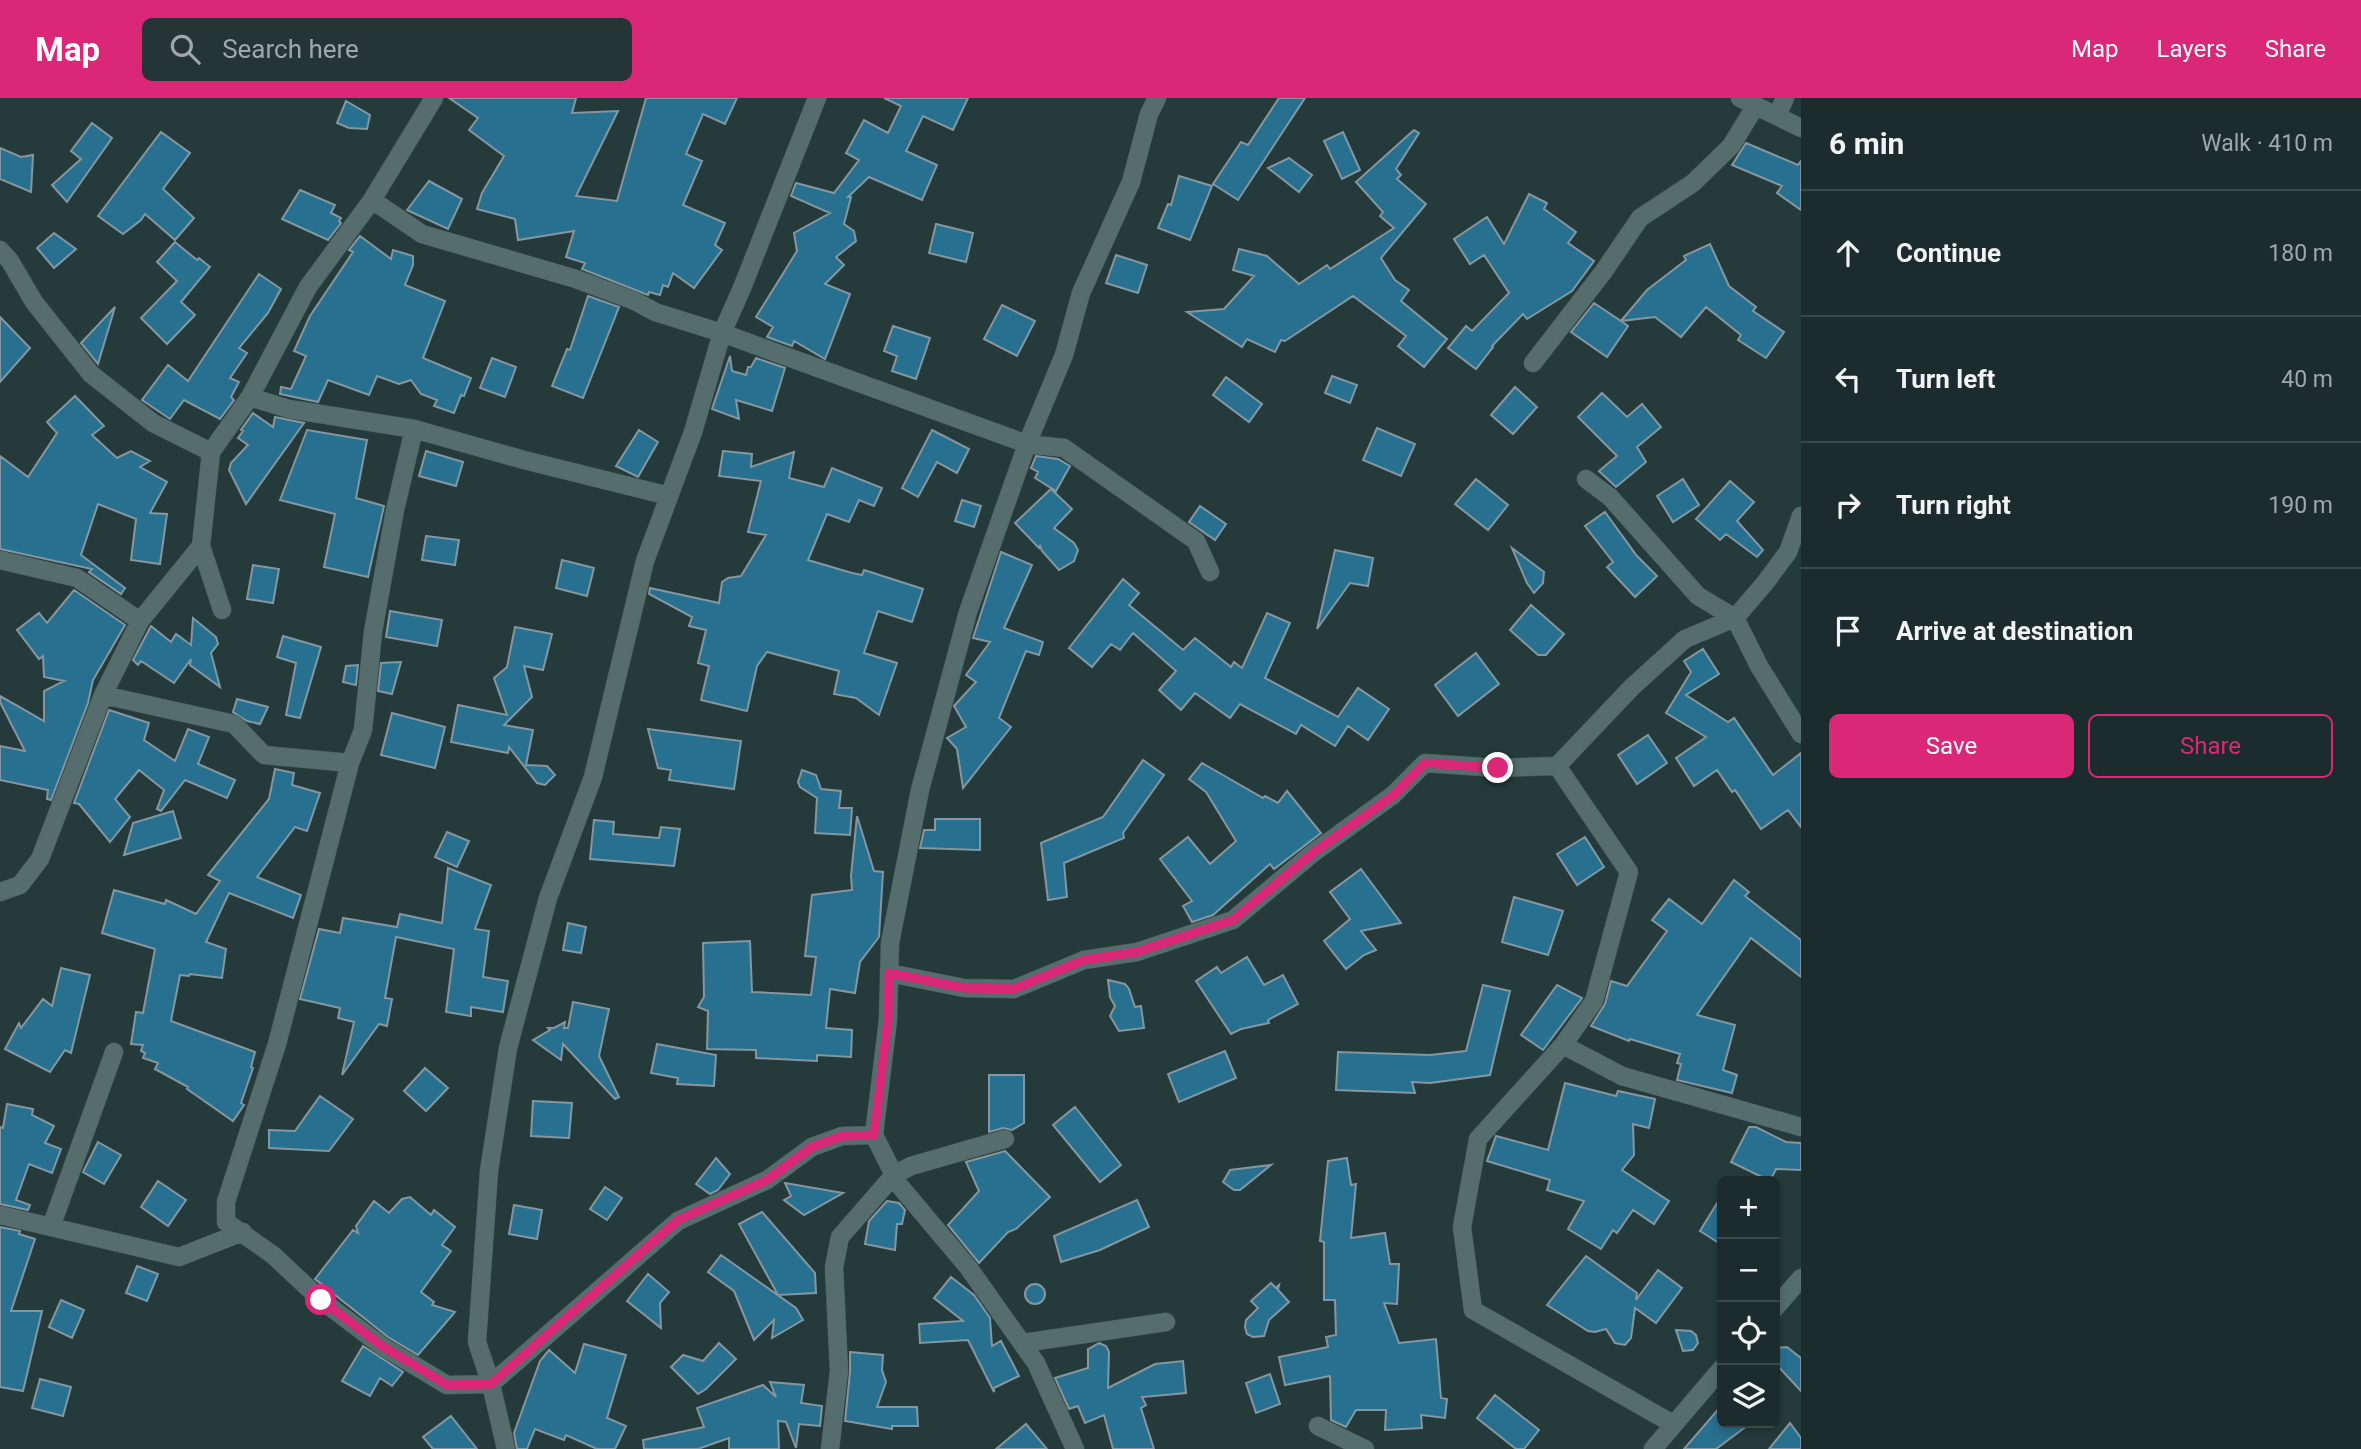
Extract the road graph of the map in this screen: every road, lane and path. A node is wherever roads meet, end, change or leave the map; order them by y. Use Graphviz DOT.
graph roads {
  1 [pos="434,98"];
  2 [pos="817,98"];
  3 [pos="1157,98"];
  4 [pos="1785,98"];
  5 [pos="1748,101"];
  6 [pos="1777,116"];
  7 [pos="1801,128"];
  8 [pos="372,200"];
  9 [pos="0,250"];
  10 [pos="722,333"];
  11 [pos="1533,363"];
  12 [pos="250,397"];
  13 [pos="414,429"];
  14 [pos="1027,444"];
  15 [pos="211,452"];
  16 [pos="1586,479"];
  17 [pos="669,496"];
  18 [pos="1801,516"];
  19 [pos="201,546"];
  20 [pos="0,560"];
  21 [pos="1210,572"];
  22 [pos="222,610"];
  23 [pos="1735,618"];
  24 [pos="140,621"];
  25 [pos="103,695"];
  26 [pos="1801,734"];
  27 [pos="350,763"];
  28 [pos="1557,765"];
  29 [pos="0,892"];
  30 [pos="889,973"];
  31 [pos="1563,1045"];
  32 [pos="114,1052"];
  33 [pos="1801,1127"];
  34 [pos="874,1135"];
  35 [pos="1005,1139"];
  36 [pos="894,1175"];
  37 [pos="0,1215"];
  38 [pos="51,1227"];
  39 [pos="243,1232"];
  40 [pos="1801,1278"];
  41 [pos="1780,1302"];
  42 [pos="1166,1322"];
  43 [pos="1023,1343"];
  44 [pos="1717,1374"];
  45 [pos="491,1384"];
  46 [pos="1673,1424"];
  47 [pos="1318,1426"];
  48 [pos="506,1449"];
  49 [pos="830,1449"];
  50 [pos="1075,1449"];
  51 [pos="1365,1449"];
  52 [pos="1653,1449"];
  1 -- 8 [label="street"];
  2 -- 10 [label="street"];
  3 -- 14 [label="street"];
  4 -- 6 [label="street"];
  5 -- 6 [label="street"];
  5 -- 11 [label="street"];
  6 -- 7 [label="street"];
  8 -- 10 [label="street"];
  8 -- 12 [label="street"];
  9 -- 15 [label="street"];
  10 -- 14 [label="street"];
  10 -- 17 [label="street"];
  12 -- 13 [label="street"];
  12 -- 15 [label="street"];
  13 -- 17 [label="street"];
  13 -- 27 [label="street"];
  14 -- 21 [label="street"];
  14 -- 30 [label="street"];
  15 -- 19 [label="street"];
  16 -- 23 [label="street"];
  17 -- 45 [label="street"];
  18 -- 23 [label="street"];
  19 -- 22 [label="street"];
  19 -- 24 [label="street"];
  20 -- 24 [label="street"];
  23 -- 26 [label="street"];
  23 -- 28 [label="street"];
  24 -- 25 [label="street"];
  25 -- 27 [label="street"];
  25 -- 29 [label="street"];
  27 -- 39 [label="street"];
  28 -- 30 [label="street"];
  28 -- 31 [label="street"];
  30 -- 34 [label="street"];
  31 -- 33 [label="street"];
  31 -- 46 [label="street"];
  32 -- 38 [label="street"];
  34 -- 36 [label="street"];
  34 -- 45 [label="street"];
  35 -- 36 [label="street"];
  36 -- 43 [label="street"];
  36 -- 49 [label="street"];
  37 -- 38 [label="street"];
  38 -- 39 [label="street"];
  39 -- 45 [label="street"];
  40 -- 41 [label="street"];
  42 -- 43 [label="street"];
  43 -- 50 [label="street"];
  44 -- 46 [label="street"];
  45 -- 48 [label="street"];
  46 -- 52 [label="street"];
  47 -- 51 [label="street"];
}
